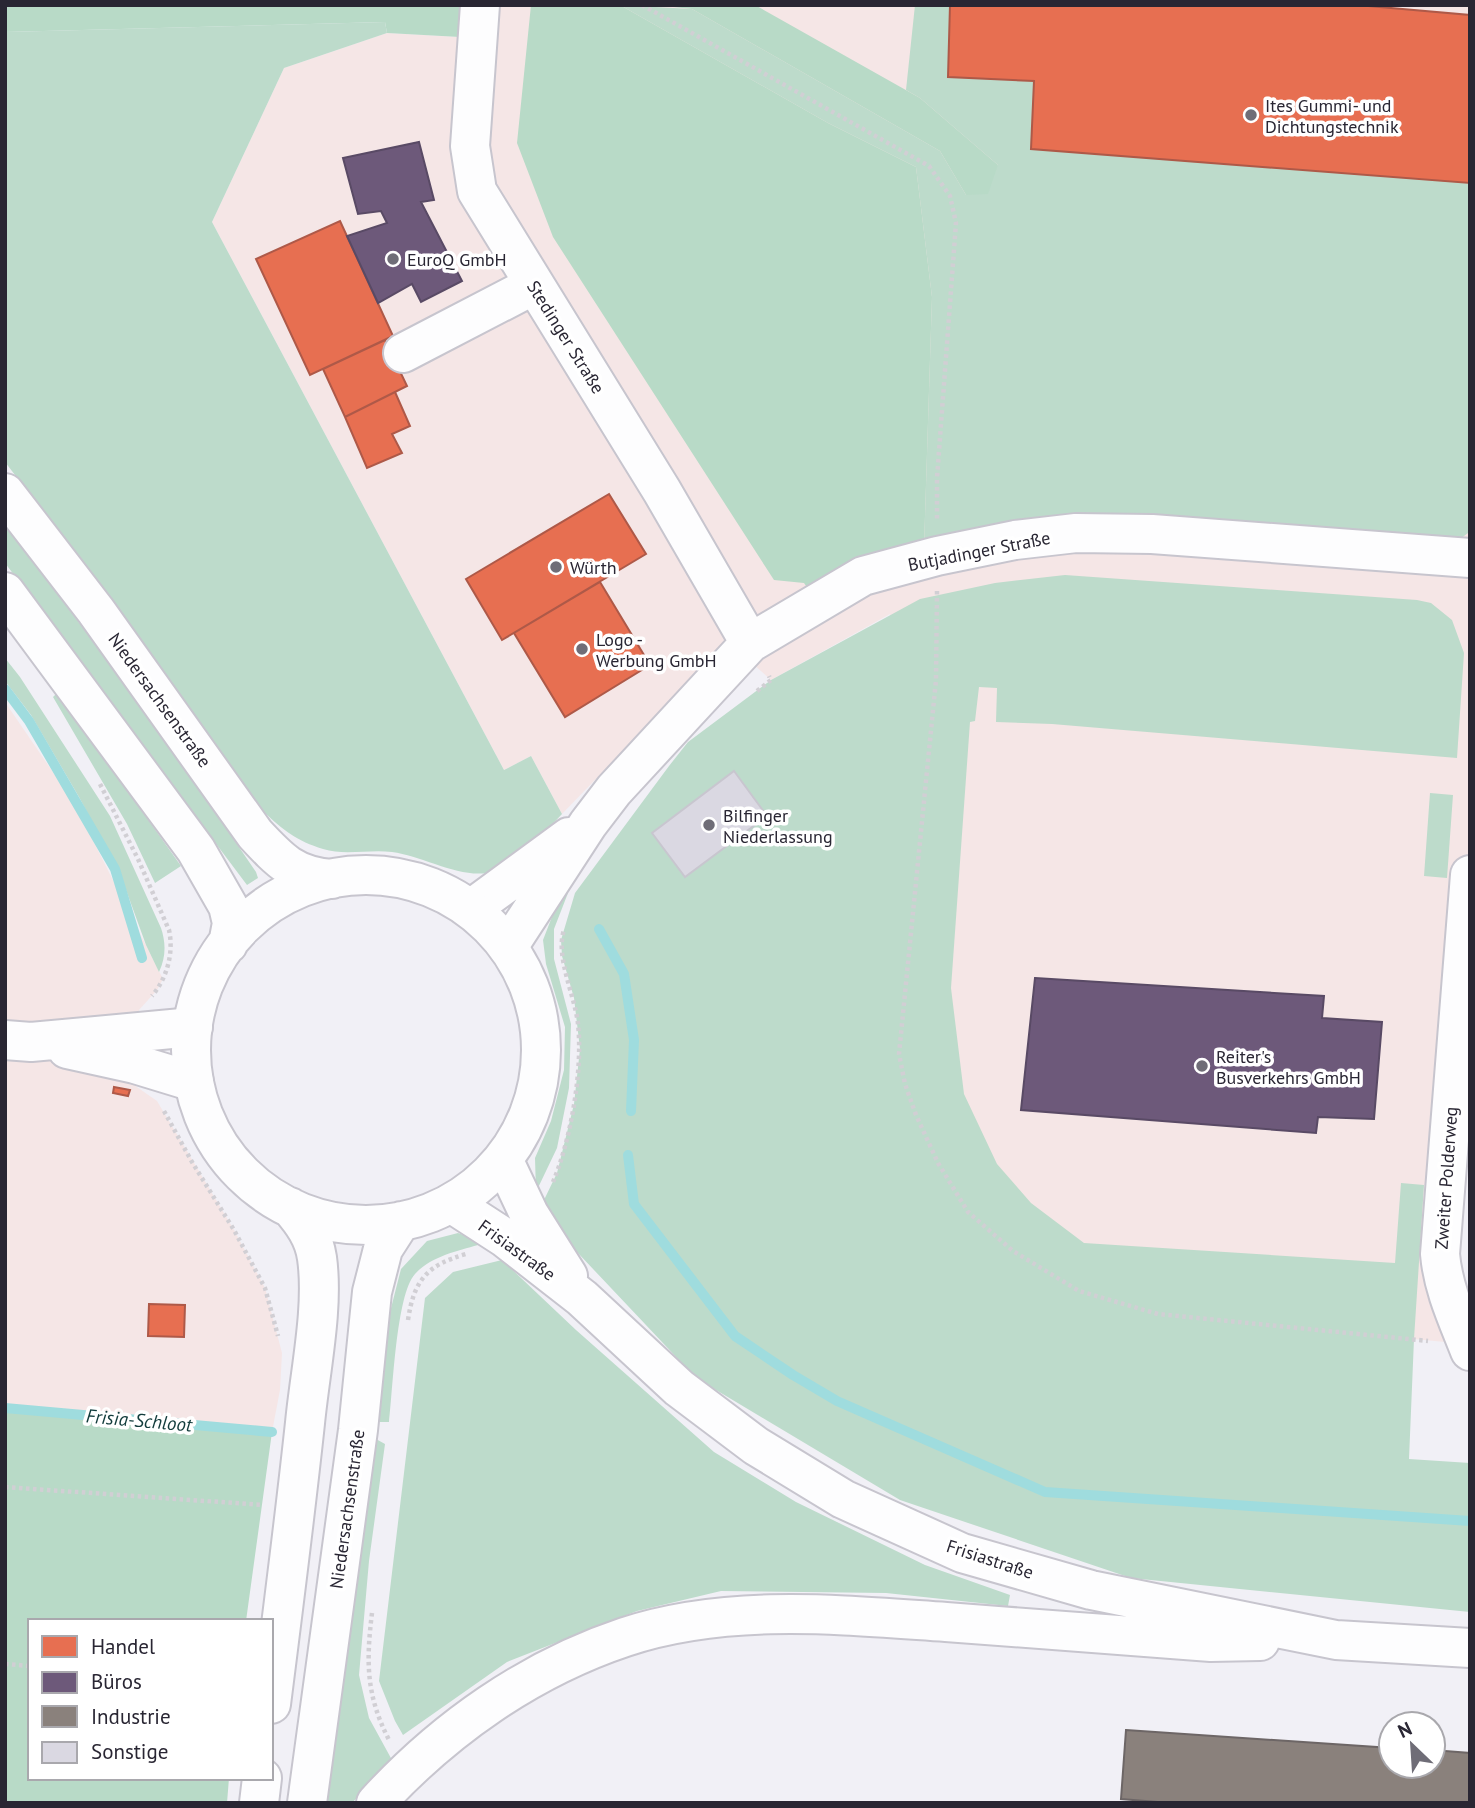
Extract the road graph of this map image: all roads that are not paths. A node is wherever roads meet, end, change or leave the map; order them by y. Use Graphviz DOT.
graph roads {
  1 [pos="480,5"];
  2 [pos="534,285"];
  3 [pos="403,353"];
  4 [pos="5,493"];
  5 [pos="1470,558"];
  6 [pos="5,592"];
  7 [pos="750,643"];
  8 [pos="588,824"];
  9 [pos="1470,875"];
  10 [pos="332,879"];
  11 [pos="471,909"];
  12 [pos="228,944"];
  13 [pos="508,947"];
  14 [pos="193,1027"];
  15 [pos="18,1041"];
  16 [pos="194,1082"];
  17 [pos="503,1159"];
  18 [pos="452,1203"];
  19 [pos="290,1207"];
  20 [pos="401,1221"];
  21 [pos="582,1298"];
  22 [pos="1469,1348"];
  23 [pos="272,1619"];
  24 [pos="1336,1640"];
  25 [pos="1470,1648"];
  26 [pos="262,1780"];
  27 [pos="259,1803"];
  28 [pos="307,1803"];
  29 [pos="376,1803"];
  1 -- 2 [label="main road, Stedinger Straße"];
  2 -- 3 [label="main road"];
  2 -- 7 [label="main road, Stedinger Straße"];
  4 -- 10 [label="main road, Niedersachsenstraße"];
  5 -- 7 [label="main road, Butjadinger Straße"];
  6 -- 12 [label="main road"];
  7 -- 8 [label="main road, Butjadinger Straße"];
  8 -- 11 [label="main road, Butjadinger Straße"];
  8 -- 13 [label="main road, Butjadinger Straße"];
  9 -- 22 [label="main road, Zweiter Polderweg"];
  10 -- 11 [label="main road, Niedersachsenstraße"];
  10 -- 12 [label="main road, Niedersachsenstraße"];
  11 -- 13 [label="main road, Niedersachsenstraße"];
  12 -- 14 [label="main road, Niedersachsenstraße"];
  13 -- 17 [label="main road, Niedersachsenstraße"];
  14 -- 15 [label="main road"];
  14 -- 16 [label="main road, Niedersachsenstraße"];
  15 -- 16 [label="main road"];
  16 -- 19 [label="main road, Niedersachsenstraße"];
  17 -- 18 [label="main road, Niedersachsenstraße"];
  17 -- 21 [label="main road, Frisiastraße"];
  18 -- 20 [label="main road, Niedersachsenstraße"];
  18 -- 21 [label="main road, Frisiastraße"];
  19 -- 20 [label="main road, Niedersachsenstraße"];
  19 -- 23 [label="main road, Niedersachsenstraße"];
  20 -- 28 [label="main road, Niedersachsenstraße"];
  21 -- 24 [label="main road, Frisiastraße"];
  24 -- 25 [label="main road, Frisiastraße"];
  24 -- 29 [label="main road"];
  26 -- 27 [label="main road"];
}
